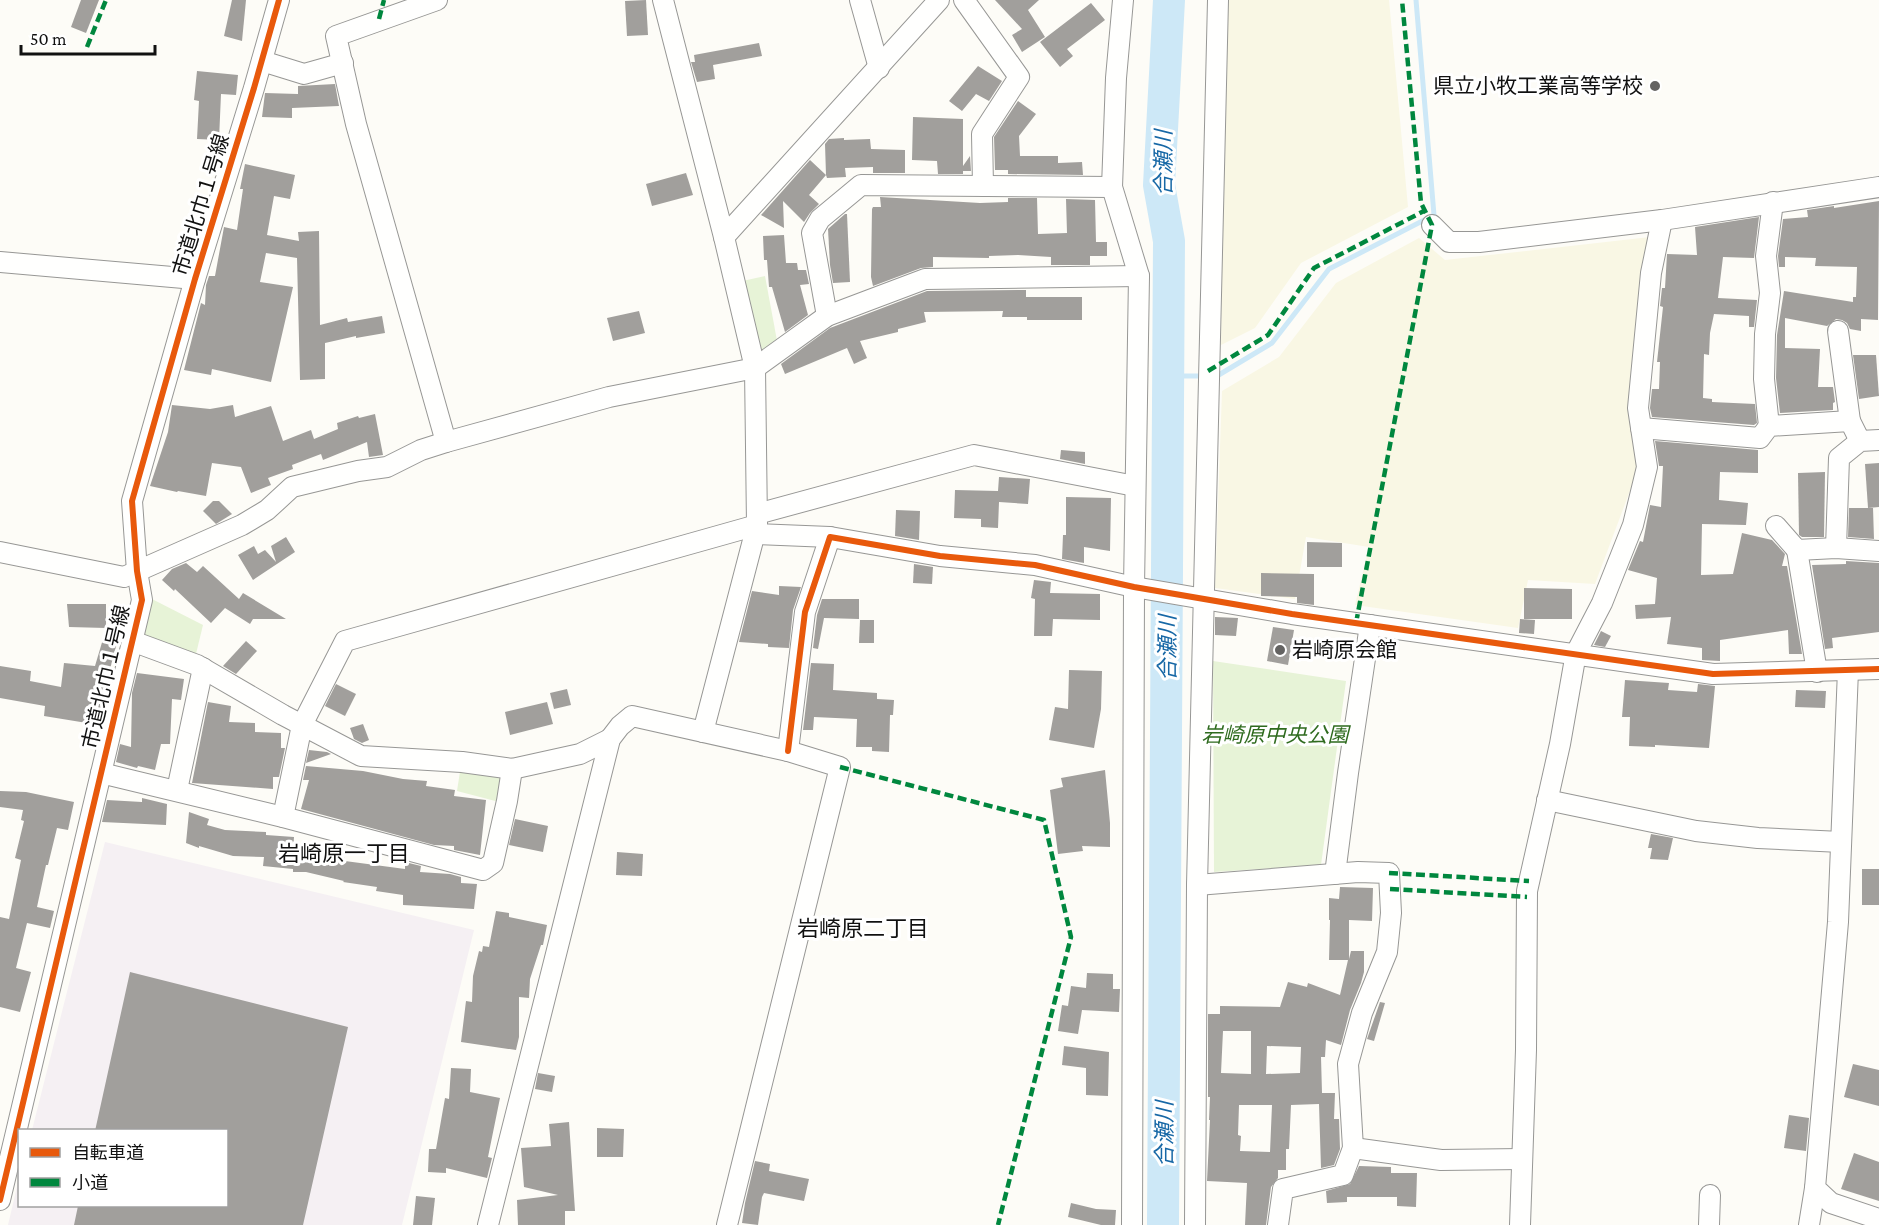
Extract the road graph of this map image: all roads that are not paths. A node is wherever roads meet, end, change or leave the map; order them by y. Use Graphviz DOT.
graph roads {
  1 [pos="279,0"];
  2 [pos="437,0"];
  3 [pos="663,0"];
  4 [pos="860,0"];
  5 [pos="939,0"];
  6 [pos="964,0"];
  7 [pos="1124,0"];
  8 [pos="1218,0"];
  9 [pos="262,61"];
  10 [pos="343,63"];
  11 [pos="879,68"];
  12 [pos="983,186"];
  13 [pos="1112,187"];
  14 [pos="1879,187"];
  15 [pos="1773,202"];
  16 [pos="1662,219"];
  17 [pos="1432,225"];
  18 [pos="724,237"];
  19 [pos="0,262"];
  20 [pos="1138,276"];
  21 [pos="195,279"];
  22 [pos="828,316"];
  23 [pos="1838,331"];
  24 [pos="755,368"];
  25 [pos="1850,421"];
  26 [pos="1769,426"];
  27 [pos="1641,428"];
  28 [pos="1870,440"];
  29 [pos="446,442"];
  30 [pos="1135,486"];
  31 [pos="756,524"];
  32 [pos="1776,526"];
  33 [pos="830,537"];
  34 [pos="1836,548"];
  35 [pos="1797,550"];
  36 [pos="1879,551"];
  37 [pos="0,552"];
  38 [pos="137,571"];
  39 [pos="1139,588"];
  40 [pos="1202,599"];
  41 [pos="1370,625"];
  42 [pos="132,641"];
  43 [pos="1576,653"];
  44 [pos="203,668"];
  45 [pos="1848,669"];
  46 [pos="1879,669"];
  47 [pos="1817,672"];
  48 [pos="302,725"];
  49 [pos="703,732"];
  50 [pos="610,739"];
  51 [pos="788,751"];
  52 [pos="512,769"];
  53 [pos="101,773"];
  54 [pos="177,790"];
  55 [pos="1547,800"];
  56 [pos="283,817"];
  57 [pos="1841,842"];
  58 [pos="1335,874"];
  59 [pos="1197,885"];
  60 [pos="1353,1148"];
  61 [pos="1522,1159"];
  62 [pos="1815,1188"];
  63 [pos="1710,1195"];
  64 [pos="0,1200"];
  65 [pos="1879,1219"];
  66 [pos="488,1225"];
  67 [pos="727,1225"];
  68 [pos="1132,1225"];
  69 [pos="1195,1225"];
  70 [pos="1278,1225"];
  71 [pos="1520,1225"];
  72 [pos="1709,1225"];
  73 [pos="1809,1225"];
  1 -- 9 [label="street, 市道北巾１号線"];
  2 -- 10 [label="street"];
  3 -- 18 [label="street"];
  4 -- 11 [label="street"];
  5 -- 11 [label="street"];
  6 -- 12 [label="street"];
  7 -- 13 [label="street"];
  8 -- 40 [label="street"];
  9 -- 10 [label="street"];
  9 -- 21 [label="street, 市道北巾１号線"];
  10 -- 29 [label="street"];
  11 -- 18 [label="street"];
  12 -- 13 [label="street"];
  12 -- 22 [label="street"];
  13 -- 20 [label="street"];
  14 -- 15 [label="street"];
  15 -- 16 [label="street"];
  15 -- 26 [label="street"];
  16 -- 17 [label="street"];
  16 -- 27 [label="street"];
  18 -- 24 [label="street"];
  19 -- 21 [label="street"];
  20 -- 22 [label="street"];
  20 -- 30 [label="street"];
  21 -- 38 [label="street, 市道北巾１号線"];
  22 -- 24 [label="street"];
  23 -- 25 [label="street"];
  24 -- 29 [label="street"];
  24 -- 31 [label="street"];
  25 -- 26 [label="street"];
  25 -- 28 [label="street"];
  26 -- 27 [label="street"];
  27 -- 43 [label="street"];
  28 -- 34 [label="street"];
  29 -- 38 [label="street"];
  30 -- 31 [label="street"];
  30 -- 39 [label="street"];
  31 -- 33 [label="street"];
  31 -- 48 [label="street"];
  31 -- 49 [label="street"];
  32 -- 35 [label="street"];
  33 -- 39 [label="street"];
  33 -- 51 [label="street"];
  34 -- 35 [label="street"];
  34 -- 36 [label="street"];
  35 -- 47 [label="street"];
  37 -- 38 [label="street"];
  38 -- 42 [label="street, 市道北巾１号線"];
  39 -- 40 [label="street"];
  39 -- 68 [label="street"];
  40 -- 41 [label="street"];
  40 -- 59 [label="street"];
  41 -- 43 [label="street"];
  41 -- 58 [label="street"];
  42 -- 44 [label="street"];
  42 -- 53 [label="street, 市道北巾１号線"];
  43 -- 47 [label="street"];
  43 -- 55 [label="street"];
  44 -- 48 [label="street"];
  44 -- 54 [label="street"];
  45 -- 46 [label="street"];
  45 -- 47 [label="street"];
  45 -- 57 [label="street"];
  48 -- 52 [label="street"];
  48 -- 56 [label="street"];
  49 -- 50 [label="street"];
  49 -- 51 [label="street"];
  50 -- 52 [label="street"];
  50 -- 66 [label="street"];
  51 -- 67 [label="street"];
  52 -- 56 [label="street"];
  53 -- 54 [label="street"];
  53 -- 64 [label="street, 市道北巾１号線"];
  54 -- 56 [label="street"];
  55 -- 57 [label="street"];
  55 -- 61 [label="street"];
  57 -- 62 [label="street"];
  58 -- 59 [label="street"];
  58 -- 60 [label="street"];
  59 -- 69 [label="street"];
  60 -- 61 [label="street"];
  60 -- 70 [label="street"];
  61 -- 71 [label="street"];
  62 -- 65 [label="street"];
  62 -- 73 [label="street"];
  63 -- 72 [label="street"];
}
